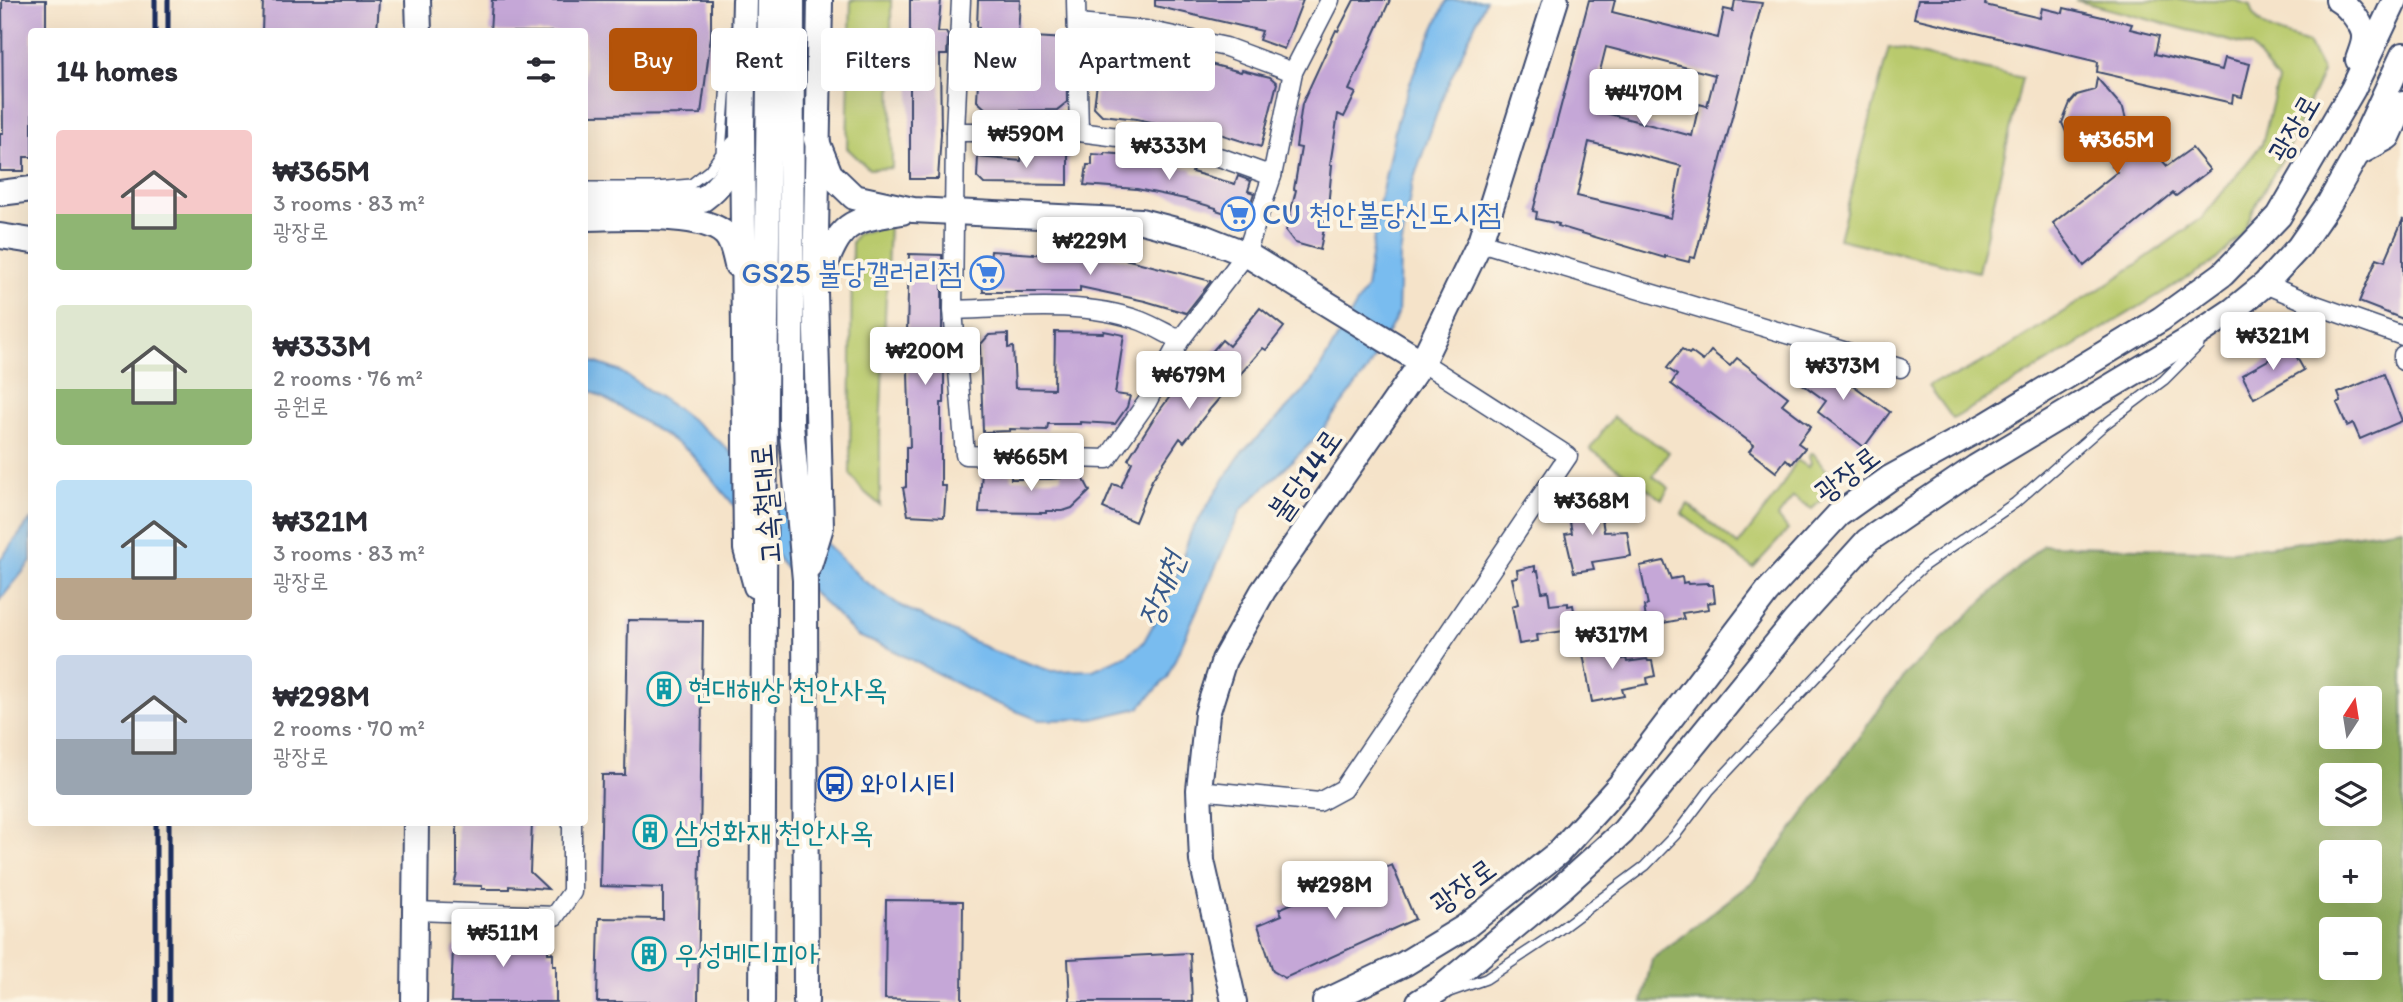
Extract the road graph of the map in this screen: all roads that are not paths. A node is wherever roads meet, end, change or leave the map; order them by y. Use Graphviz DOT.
graph roads {
  1 [pos="418,0"];
  2 [pos="745,0"];
  3 [pos="770,0"];
  4 [pos="792,0"];
  5 [pos="820,0"];
  6 [pos="961,0"];
  7 [pos="1076,0"];
  8 [pos="1330,0"];
  9 [pos="1556,0"];
  10 [pos="2338,0"];
  11 [pos="2395,0"];
  12 [pos="1077,24"];
  13 [pos="419,28"];
  14 [pos="744,28"];
  15 [pos="2403,55"];
  16 [pos="1293,72"];
  17 [pos="2353,89"];
  18 [pos="725,91"];
  19 [pos="743,91"];
  20 [pos="2403,104"];
  21 [pos="742,126"];
  22 [pos="955,132"];
  23 [pos="1079,132"];
  24 [pos="817,139"];
  25 [pos="2357,154"];
  26 [pos="1272,176"];
  27 [pos="588,187"];
  28 [pos="28,190"];
  29 [pos="0,193"];
  30 [pos="588,201"];
  31 [pos="0,203"];
  32 [pos="28,205"];
  33 [pos="676,209"];
  34 [pos="913,211"];
  35 [pos="955,212"];
  36 [pos="588,218"];
  37 [pos="0,225"];
  38 [pos="28,225"];
  39 [pos="0,236"];
  40 [pos="28,240"];
  41 [pos="1480,242"];
  42 [pos="1246,254"];
  43 [pos="2265,284"];
  44 [pos="743,286"];
  45 [pos="815,293"];
  46 [pos="953,310"];
  47 [pos="2232,311"];
  48 [pos="2403,336"];
  49 [pos="1180,340"];
  50 [pos="2403,355"];
  51 [pos="2403,361"];
  52 [pos="1422,362"];
  53 [pos="1900,368"];
  54 [pos="755,556"];
  55 [pos="805,580"];
  56 [pos="1199,790"];
  57 [pos="416,826"];
  58 [pos="572,826"];
  59 [pos="416,911"];
  60 [pos="414,1002"];
  61 [pos="762,1002"];
  62 [pos="806,1002"];
  63 [pos="1234,1002"];
  64 [pos="1325,1002"];
  65 [pos="1420,1002"];
  1 -- 13 [label="main road"];
  2 -- 14 [label="main road"];
  3 -- 54 [label="main road, 고속철대로"];
  4 -- 55 [label="main road, 고속철대로"];
  5 -- 24 [label="main road"];
  6 -- 22 [label="street"];
  7 -- 12 [label="street"];
  8 -- 16 [label="street"];
  9 -- 41 [label="main road, 불당14로"];
  10 -- 17 [label="main road"];
  11 -- 17 [label="main road, 광장로"];
  12 -- 16 [label="street"];
  12 -- 23 [label="street"];
  15 -- 25 [label="main road, 광장로"];
  16 -- 26 [label="street"];
  17 -- 64 [label="main road, 광장로"];
  18 -- 27 [label="lane"];
  19 -- 21 [label="main road"];
  20 -- 25 [label="main road"];
  21 -- 33 [label="main road"];
  21 -- 44 [label="main road"];
  22 -- 23 [label="street"];
  22 -- 35 [label="street"];
  23 -- 26 [label="street"];
  24 -- 34 [label="main road"];
  24 -- 45 [label="main road"];
  25 -- 43 [label="main road, 광장로"];
  26 -- 42 [label="street"];
  28 -- 29 [label="main road"];
  30 -- 33 [label="main road"];
  31 -- 32 [label="main road"];
  33 -- 36 [label="main road"];
  33 -- 44 [label="main road"];
  34 -- 35 [label="main road"];
  34 -- 45 [label="main road"];
  35 -- 42 [label="main road"];
  35 -- 46 [label="street"];
  37 -- 38 [label="main road"];
  39 -- 40 [label="main road"];
  41 -- 52 [label="main road, 불당14로"];
  41 -- 53 [label="street"];
  42 -- 49 [label="street"];
  42 -- 52 [label="main road"];
  43 -- 47 [label="main road, 광장로"];
  43 -- 48 [label="street"];
  44 -- 54 [label="main road"];
  45 -- 55 [label="main road"];
  46 -- 49 [label="street"];
  46 -- 49 [label="street"];
  47 -- 65 [label="lane"];
  47 -- 65 [label="main road, 광장로"];
  50 -- 51 [label="street"];
  52 -- 56 [label="main road, 불당14로"];
  52 -- 56 [label="street"];
  54 -- 61 [label="main road, 고속철대로"];
  55 -- 62 [label="main road, 고속철대로"];
  56 -- 63 [label="main road, 불당14로"];
  57 -- 59 [label="main road"];
  58 -- 59 [label="street"];
  59 -- 60 [label="main road"];
}
